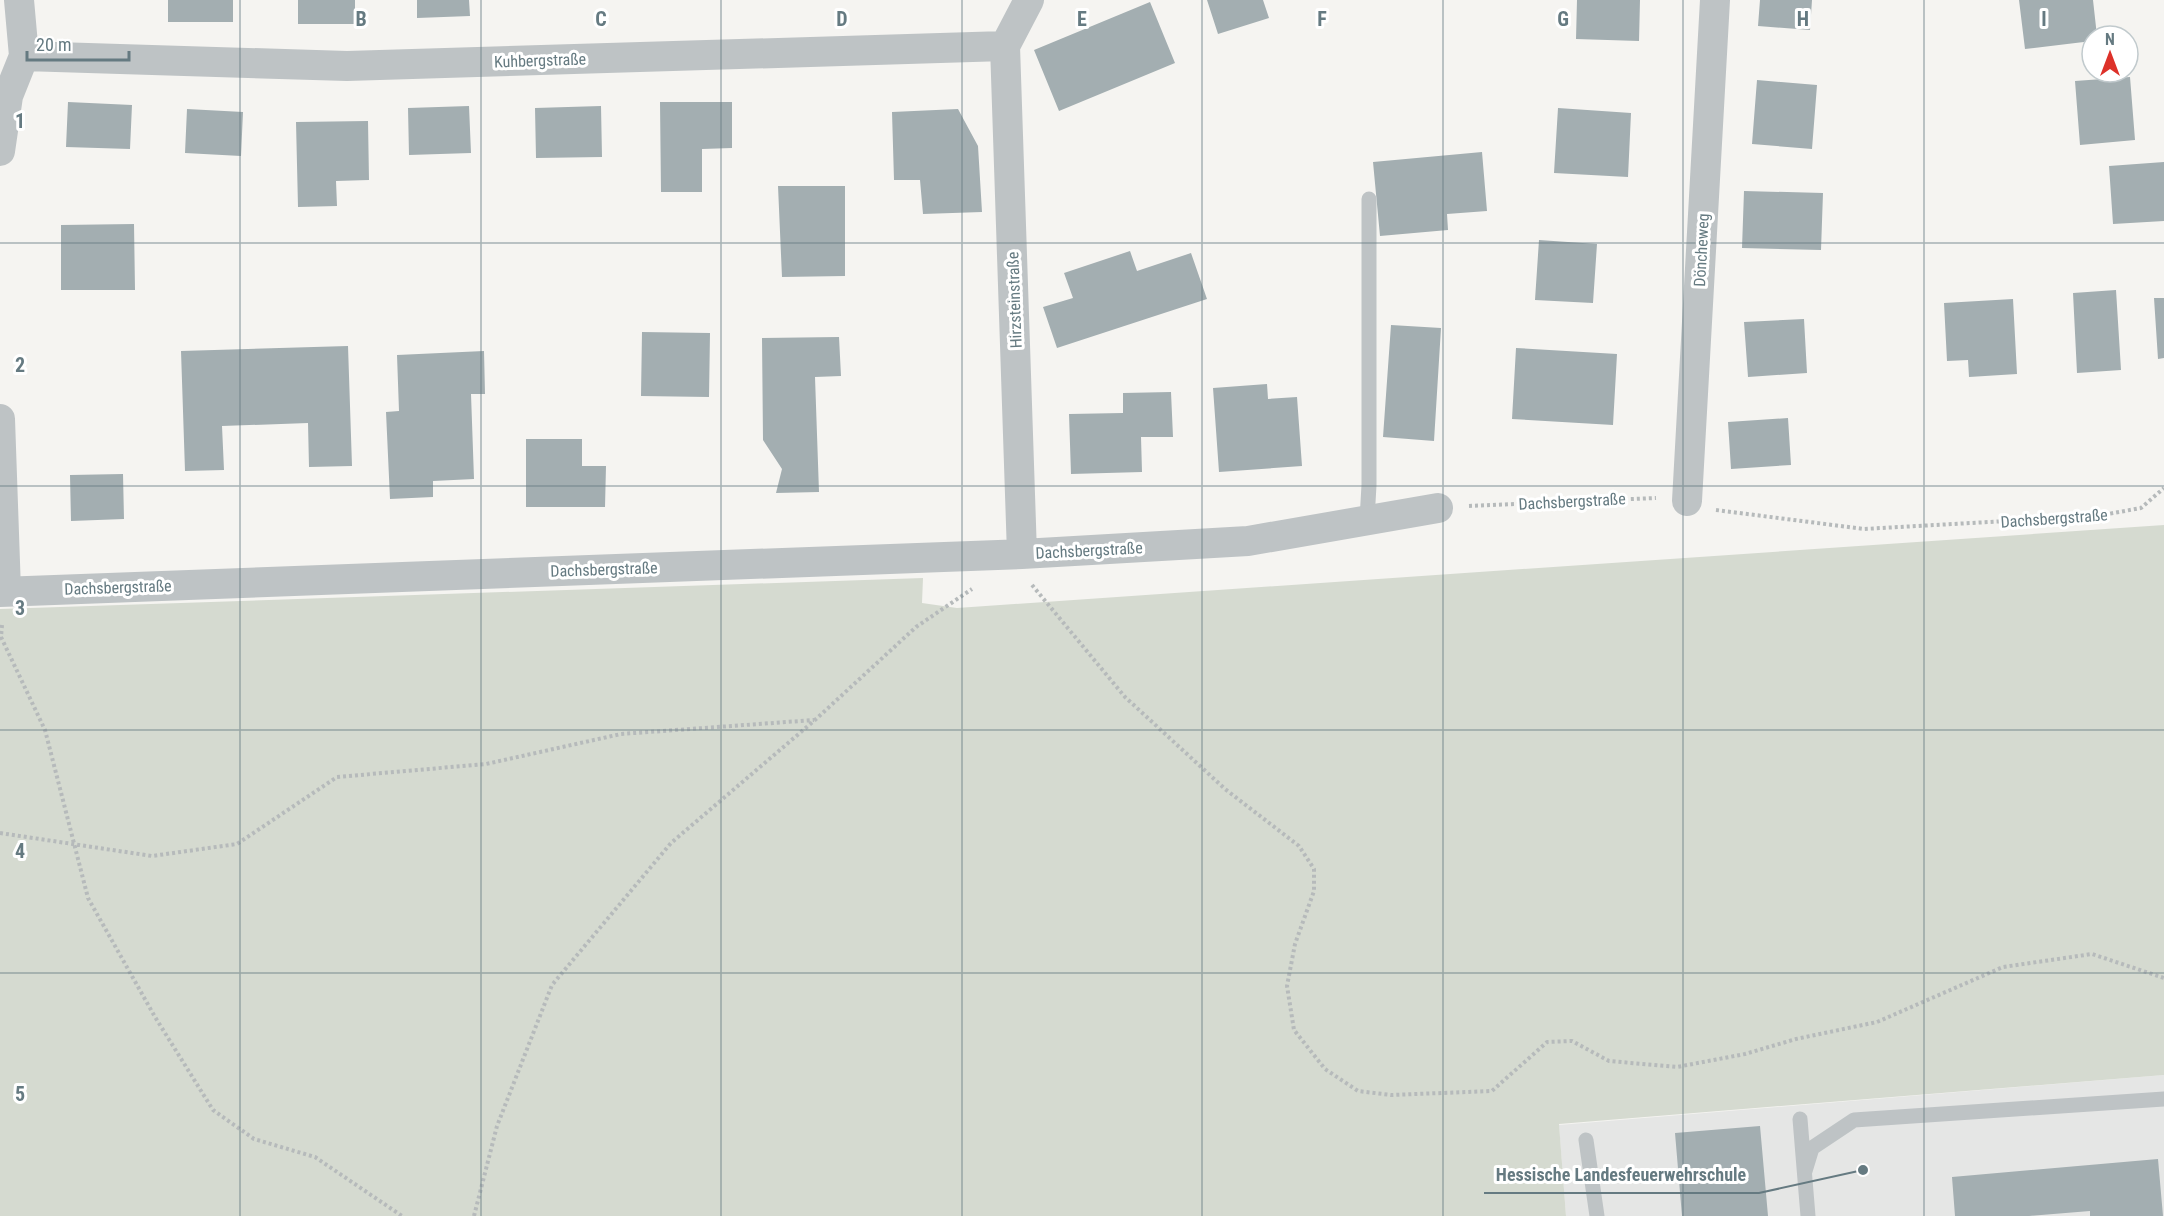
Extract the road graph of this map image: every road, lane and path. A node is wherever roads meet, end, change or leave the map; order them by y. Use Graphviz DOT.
graph roads {
  1 [pos="19,0"];
  2 [pos="1029,0"];
  3 [pos="1715,0"];
  4 [pos="1005,46"];
  5 [pos="24,57"];
  6 [pos="4,96"];
  7 [pos="0,151"];
  8 [pos="1369,198"];
  9 [pos="0,419"];
  10 [pos="2164,488"];
  11 [pos="1687,501"];
  12 [pos="1438,508"];
  13 [pos="1367,520"];
  14 [pos="1022,554"];
  15 [pos="974,587"];
  16 [pos="3,591"];
  17 [pos="815,720"];
  18 [pos="0,833"];
  19 [pos="76,846"];
  20 [pos="2164,978"];
  21 [pos="2164,1099"];
  22 [pos="1800,1119"];
  23 [pos="1586,1140"];
  24 [pos="1805,1171"];
  25 [pos="402,1216"];
  26 [pos="474,1216"];
  27 [pos="1597,1216"];
  28 [pos="1808,1216"];
  1 -- 5 [label="street"];
  2 -- 4 [label="street"];
  3 -- 11 [label="street, Döncheweg"];
  4 -- 5 [label="street, Kuhbergstraße"];
  4 -- 14 [label="street, Hirzsteinstraße"];
  5 -- 6 [label="street"];
  6 -- 7 [label="street"];
  8 -- 13 [label="lane"];
  9 -- 16 [label="street"];
  10 -- 11 [label="path, Dachsbergstraße"];
  11 -- 12 [label="path, Dachsbergstraße"];
  12 -- 13 [label="street, Dachsbergstraße"];
  13 -- 14 [label="street, Dachsbergstraße"];
  14 -- 16 [label="street, Dachsbergstraße"];
  14 -- 20 [label="path"];
  15 -- 17 [label="path"];
  16 -- 19 [label="path"];
  17 -- 19 [label="path"];
  17 -- 26 [label="path"];
  18 -- 19 [label="path"];
  19 -- 25 [label="path"];
  21 -- 24 [label="lane"];
  22 -- 24 [label="lane"];
  23 -- 27 [label="lane"];
  24 -- 28 [label="lane"];
}
